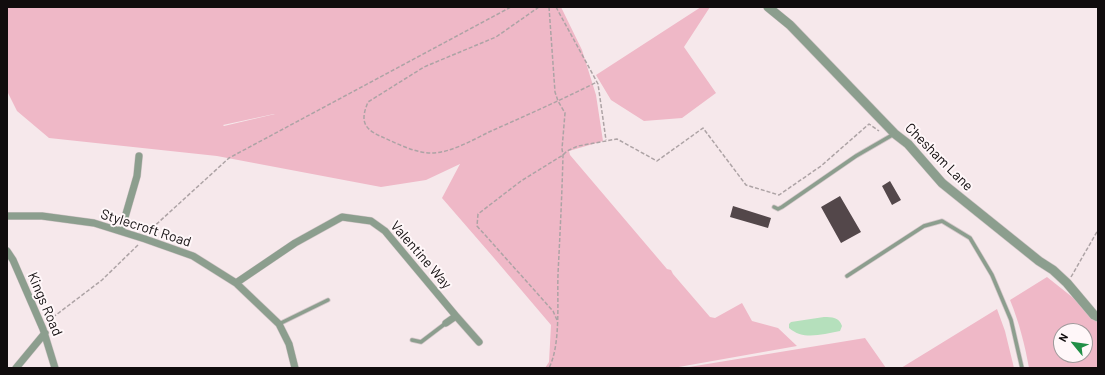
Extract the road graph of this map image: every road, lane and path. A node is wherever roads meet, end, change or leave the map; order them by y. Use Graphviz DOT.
graph roads {
  1 [pos="510,7"];
  2 [pos="539,7"];
  3 [pos="549,7"];
  4 [pos="556,7"];
  5 [pos="768,7"];
  6 [pos="597,82"];
  7 [pos="558,101"];
  8 [pos="892,136"];
  9 [pos="606,140"];
  10 [pos="564,155"];
  11 [pos="139,156"];
  12 [pos="774,207"];
  13 [pos="7,216"];
  14 [pos="1098,230"];
  15 [pos="121,231"];
  16 [pos="149,231"];
  17 [pos="141,242"];
  18 [pos="7,251"];
  19 [pos="847,276"];
  20 [pos="236,283"];
  21 [pos="1068,283"];
  22 [pos="328,300"];
  23 [pos="456,316"];
  24 [pos="1098,317"];
  25 [pos="48,320"];
  26 [pos="557,320"];
  27 [pos="446,323"];
  28 [pos="279,324"];
  29 [pos="44,333"];
  30 [pos="412,340"];
  31 [pos="478,342"];
  32 [pos="16,368"];
  33 [pos="55,368"];
  34 [pos="295,368"];
  35 [pos="550,368"];
  36 [pos="1022,368"];
  1 -- 16 [label="path"];
  2 -- 7 [label="path"];
  3 -- 7 [label="path"];
  4 -- 6 [label="path"];
  5 -- 8 [label="street, Chesham Lane"];
  6 -- 7 [label="path"];
  6 -- 9 [label="path"];
  7 -- 10 [label="path"];
  8 -- 9 [label="path"];
  8 -- 12 [label="lane"];
  8 -- 21 [label="street, Chesham Lane"];
  9 -- 10 [label="path"];
  10 -- 26 [label="path"];
  10 -- 26 [label="path"];
  11 -- 15 [label="street"];
  13 -- 15 [label="street, Stylecroft Road"];
  14 -- 21 [label="path"];
  15 -- 20 [label="street, Stylecroft Road"];
  17 -- 25 [label="path"];
  18 -- 29 [label="street, Kings Road"];
  19 -- 36 [label="lane"];
  20 -- 23 [label="street, Valentine Way"];
  20 -- 28 [label="street, Stylecroft Road"];
  21 -- 24 [label="street, Chesham Lane"];
  22 -- 28 [label="lane"];
  23 -- 27 [label="street"];
  23 -- 31 [label="street, Valentine Way"];
  26 -- 35 [label="path"];
  27 -- 30 [label="lane"];
  28 -- 34 [label="street, Stylecroft Road"];
  29 -- 32 [label="street"];
  29 -- 33 [label="street, Kings Road"];
}
